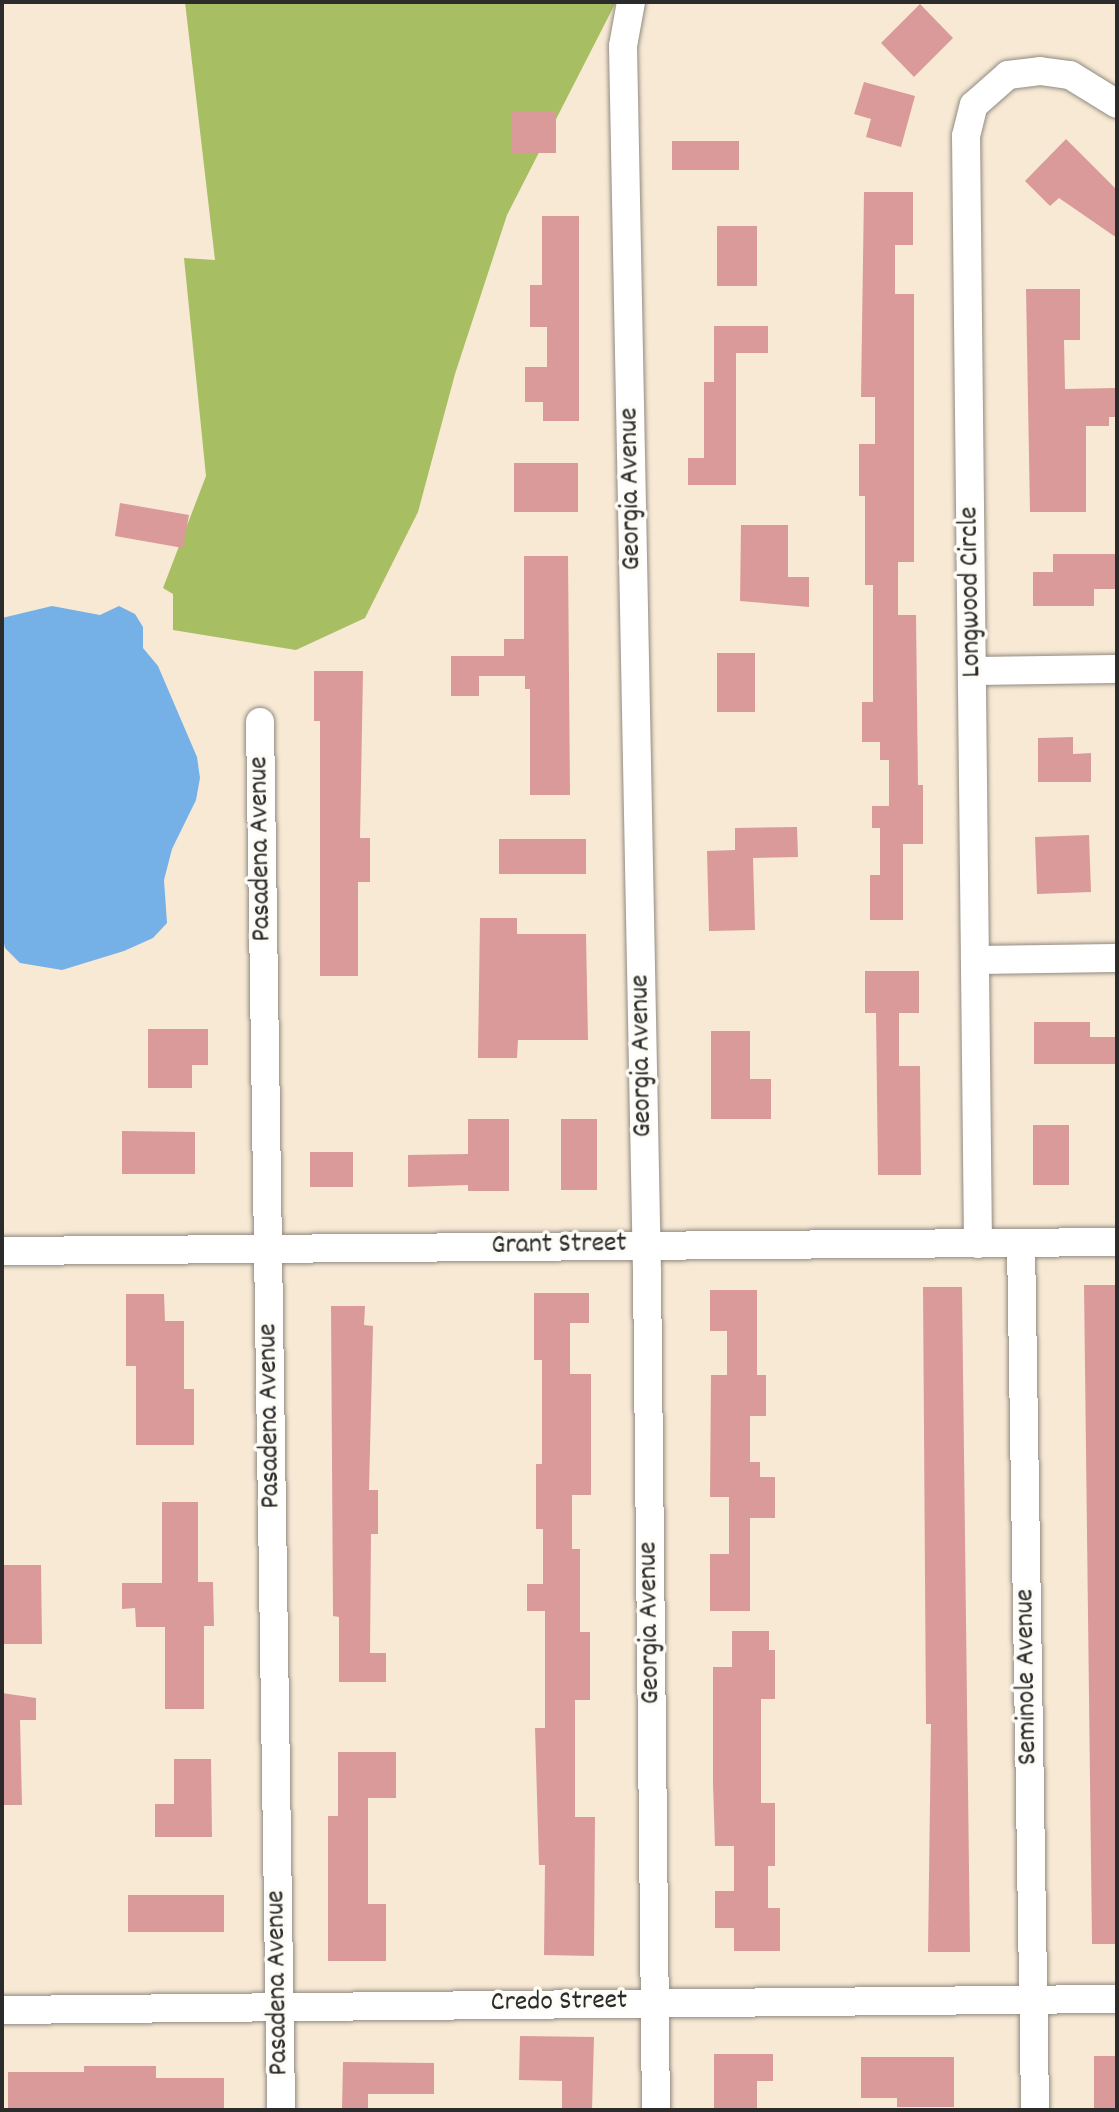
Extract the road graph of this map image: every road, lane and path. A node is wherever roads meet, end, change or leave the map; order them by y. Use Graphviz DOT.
graph roads {
  1 [pos="631,2"];
  2 [pos="1117,104"];
  3 [pos="1117,669"];
  4 [pos="973,671"];
  5 [pos="260,722"];
  6 [pos="1117,958"];
  7 [pos="975,960"];
  8 [pos="1117,1242"];
  9 [pos="1021,1243"];
  10 [pos="978,1244"];
  11 [pos="647,1245"];
  12 [pos="269,1250"];
  13 [pos="2,1251"];
  14 [pos="1117,1999"];
  15 [pos="1033,2000"];
  16 [pos="656,2002"];
  17 [pos="280,2007"];
  18 [pos="2,2010"];
  19 [pos="281,2110"];
  20 [pos="656,2110"];
  21 [pos="1035,2110"];
  1 -- 11 [label="street, Georgia Avenue"];
  2 -- 4 [label="street, Longwood Circle"];
  3 -- 4 [label="street"];
  4 -- 7 [label="street, Longwood Circle"];
  5 -- 12 [label="street, Pasadena Avenue"];
  6 -- 7 [label="street"];
  7 -- 10 [label="street, Longwood Circle"];
  8 -- 9 [label="street, Grant Street"];
  9 -- 10 [label="street, Grant Street"];
  9 -- 15 [label="street, Seminole Avenue"];
  10 -- 11 [label="street, Grant Street"];
  11 -- 12 [label="street, Grant Street"];
  11 -- 16 [label="street, Georgia Avenue"];
  12 -- 13 [label="street, Grant Street"];
  12 -- 17 [label="street, Pasadena Avenue"];
  14 -- 15 [label="street, Credo Street"];
  15 -- 16 [label="street, Credo Street"];
  15 -- 21 [label="street, Seminole Avenue"];
  16 -- 17 [label="street, Credo Street"];
  16 -- 20 [label="street, Georgia Avenue"];
  17 -- 18 [label="street, Credo Street"];
  17 -- 19 [label="street, Pasadena Avenue"];
}
